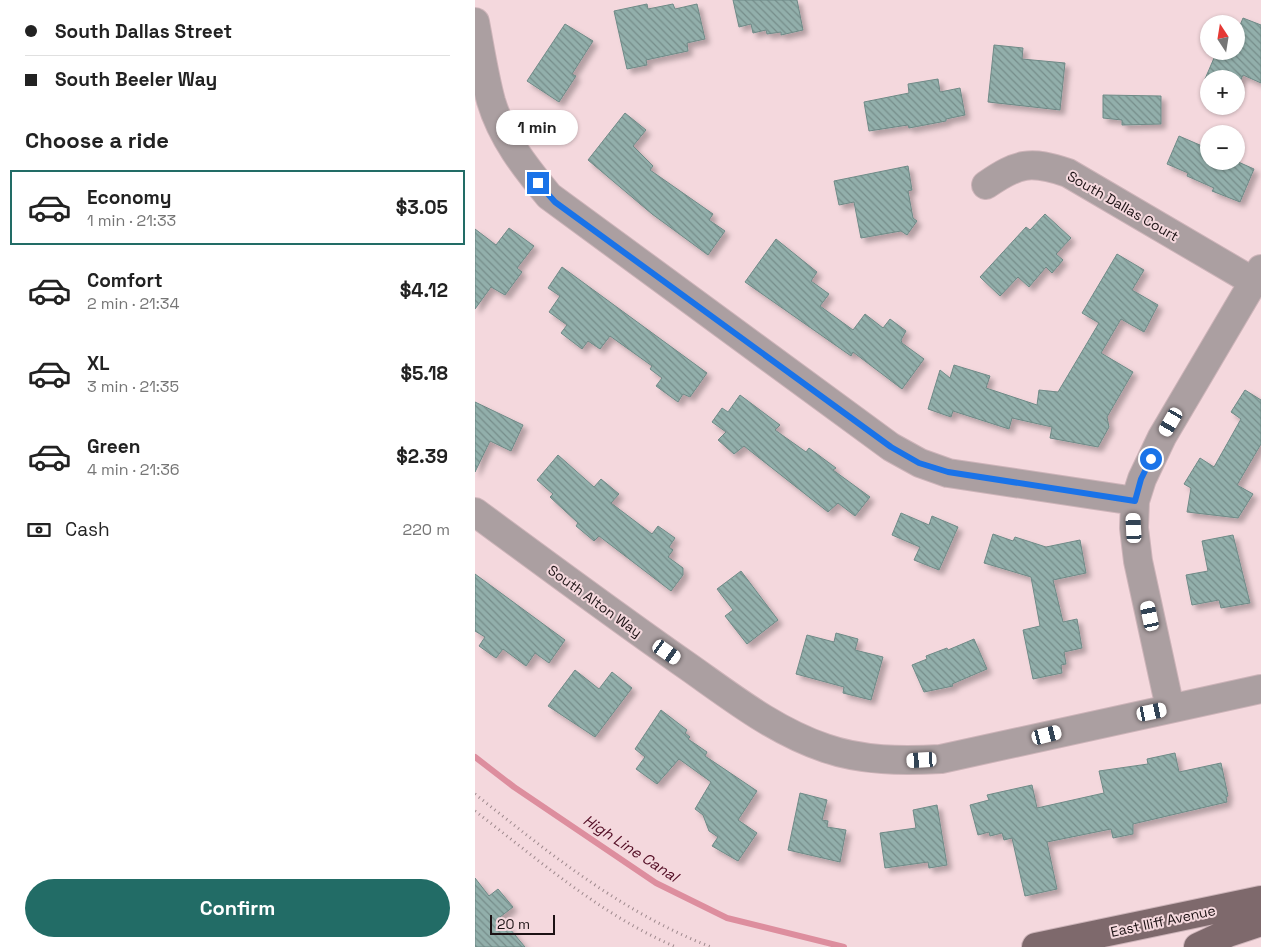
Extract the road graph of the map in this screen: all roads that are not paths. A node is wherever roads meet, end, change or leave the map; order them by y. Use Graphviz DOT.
graph roads {
  1 [pos="475,22"];
  2 [pos="986,184"];
  3 [pos="1257,276"];
  4 [pos="1135,501"];
  5 [pos="475,512"];
  6 [pos="1261,689"];
  7 [pos="1170,708"];
  8 [pos="1261,900"];
  9 [pos="1261,922"];
  10 [pos="1261,939"];
  11 [pos="1036,947"];
  12 [pos="1198,947"];
  13 [pos="1222,947"];
  1 -- 4 [label="street"];
  2 -- 3 [label="street, South Dallas Court"];
  3 -- 4 [label="street"];
  4 -- 7 [label="street"];
  5 -- 7 [label="street, South Alton Way"];
  6 -- 7 [label="street, South Alton Way"];
  8 -- 11 [label="main road, East Iliff Avenue"];
  9 -- 12 [label="main road"];
  10 -- 13 [label="main road"];
}
